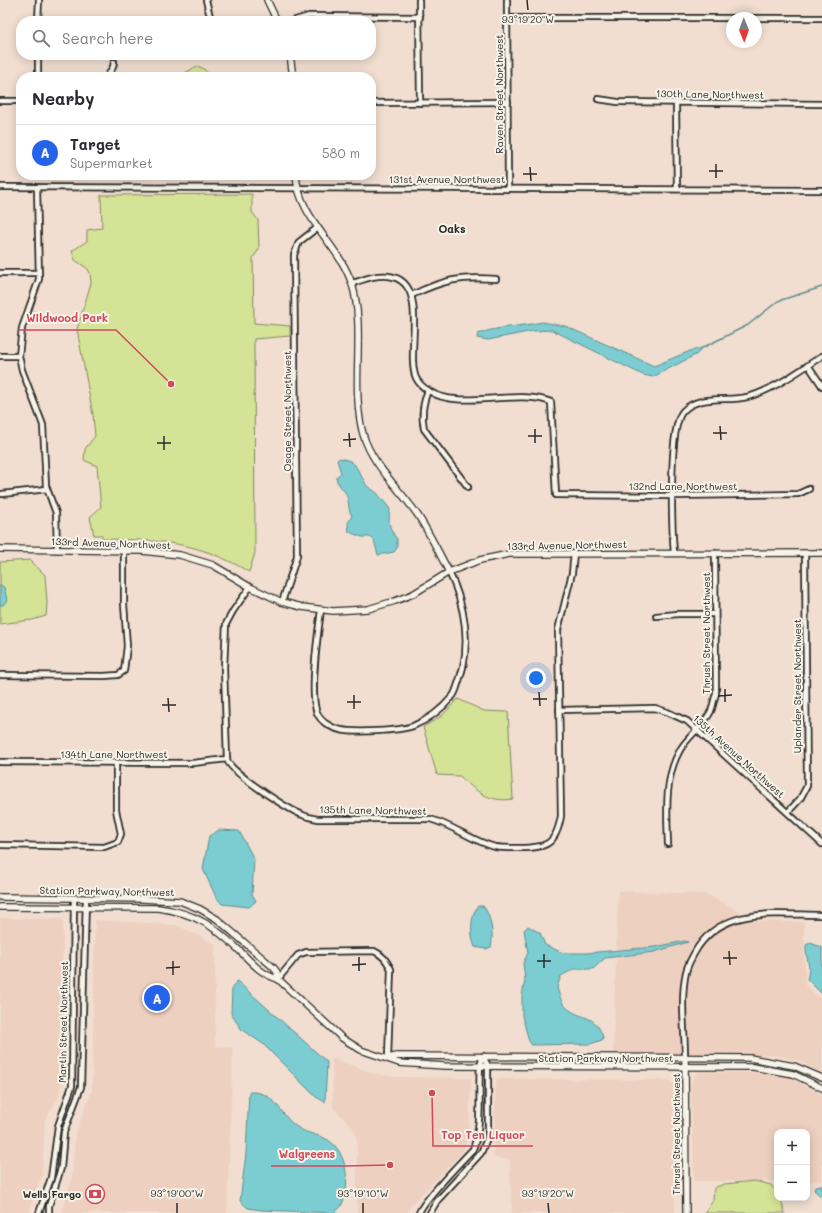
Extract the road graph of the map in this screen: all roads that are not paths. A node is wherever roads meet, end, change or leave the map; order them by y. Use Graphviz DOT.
graph roads {
  1 [pos="39,0"];
  2 [pos="206,0"];
  3 [pos="266,0"];
  4 [pos="420,0"];
  5 [pos="507,0"];
  6 [pos="38,16"];
  7 [pos="210,16"];
  8 [pos="274,16"];
  9 [pos="376,17"];
  10 [pos="420,17"];
  11 [pos="507,18"];
  12 [pos="822,18"];
  13 [pos="38,60"];
  14 [pos="291,60"];
  15 [pos="114,62"];
  16 [pos="38,72"];
  17 [pos="110,72"];
  18 [pos="292,72"];
  19 [pos="598,99"];
  20 [pos="0,101"];
  21 [pos="16,101"];
  22 [pos="508,102"];
  23 [pos="376,103"];
  24 [pos="420,103"];
  25 [pos="676,103"];
  26 [pos="822,104"];
  27 [pos="297,180"];
  28 [pos="0,187"];
  29 [pos="38,188"];
  30 [pos="298,188"];
  31 [pos="508,188"];
  32 [pos="677,189"];
  33 [pos="822,190"];
  34 [pos="318,228"];
  35 [pos="0,272"];
  36 [pos="40,273"];
  37 [pos="496,279"];
  38 [pos="352,283"];
  39 [pos="412,295"];
  40 [pos="0,356"];
  41 [pos="19,356"];
  42 [pos="822,356"];
  43 [pos="808,365"];
  44 [pos="822,386"];
  45 [pos="428,390"];
  46 [pos="468,487"];
  47 [pos="47,489"];
  48 [pos="809,489"];
  49 [pos="2,494"];
  50 [pos="673,496"];
  51 [pos="0,549"];
  52 [pos="57,550"];
  53 [pos="124,551"];
  54 [pos="574,553"];
  55 [pos="674,553"];
  56 [pos="715,553"];
  57 [pos="805,553"];
  58 [pos="822,553"];
  59 [pos="449,572"];
  60 [pos="250,587"];
  61 [pos="282,602"];
  62 [pos="321,610"];
  63 [pos="714,614"];
  64 [pos="656,616"];
  65 [pos="0,675"];
  66 [pos="559,710"];
  67 [pos="696,729"];
  68 [pos="227,759"];
  69 [pos="0,762"];
  70 [pos="116,763"];
  71 [pos="788,812"];
  72 [pos="668,844"];
  73 [pos="822,844"];
  74 [pos="0,846"];
  75 [pos="0,897"];
  76 [pos="74,899"];
  77 [pos="143,899"];
  78 [pos="86,900"];
  79 [pos="0,907"];
  80 [pos="74,908"];
  81 [pos="86,908"];
  82 [pos="143,908"];
  83 [pos="822,915"];
  84 [pos="278,979"];
  85 [pos="483,1056"];
  86 [pos="685,1057"];
  87 [pos="388,1058"];
  88 [pos="760,1060"];
  89 [pos="480,1066"];
  90 [pos="488,1066"];
  91 [pos="685,1067"];
  92 [pos="759,1068"];
  93 [pos="822,1079"];
  94 [pos="821,1087"];
  95 [pos="39,1213"];
  96 [pos="49,1213"];
  97 [pos="419,1213"];
  98 [pos="430,1213"];
  99 [pos="686,1213"];
  1 -- 6 [label="street"];
  2 -- 7 [label="street"];
  3 -- 8 [label="street"];
  4 -- 10 [label="street"];
  5 -- 11 [label="street, Raven Street Northwest"];
  9 -- 10 [label="street"];
  10 -- 24 [label="street"];
  11 -- 12 [label="street"];
  11 -- 22 [label="street, Raven Street Northwest"];
  13 -- 16 [label="street"];
  14 -- 18 [label="street"];
  15 -- 17 [label="street"];
  19 -- 25 [label="street, 130th Lane Northwest"];
  20 -- 21 [label="street"];
  22 -- 24 [label="street"];
  22 -- 31 [label="street, Raven Street Northwest"];
  23 -- 24 [label="street"];
  25 -- 26 [label="street, 130th Lane Northwest"];
  25 -- 32 [label="street"];
  27 -- 30 [label="street"];
  28 -- 29 [label="street, 131st Avenue Northwest"];
  29 -- 30 [label="street, 131st Avenue Northwest"];
  29 -- 36 [label="street"];
  30 -- 31 [label="street, 131st Avenue Northwest"];
  30 -- 34 [label="street"];
  31 -- 32 [label="street, 131st Avenue Northwest"];
  32 -- 33 [label="street, 131st Avenue Northwest"];
  34 -- 38 [label="street"];
  34 -- 61 [label="street, Osage Street Northwest"];
  35 -- 36 [label="street"];
  36 -- 41 [label="street"];
  37 -- 39 [label="street"];
  38 -- 39 [label="street"];
  38 -- 59 [label="street"];
  39 -- 45 [label="street"];
  40 -- 41 [label="street"];
  41 -- 47 [label="street"];
  42 -- 43 [label="street"];
  43 -- 44 [label="street"];
  43 -- 50 [label="street"];
  45 -- 46 [label="street"];
  45 -- 50 [label="street, 132nd Lane Northwest"];
  47 -- 49 [label="street"];
  47 -- 52 [label="street"];
  48 -- 50 [label="street, 132nd Lane Northwest"];
  50 -- 55 [label="street"];
  51 -- 52 [label="street, 133rd Avenue Northwest"];
  52 -- 53 [label="street, 133rd Avenue Northwest"];
  53 -- 60 [label="street, 133rd Avenue Northwest"];
  53 -- 65 [label="street"];
  54 -- 55 [label="street, 133rd Avenue Northwest"];
  54 -- 59 [label="street, 133rd Avenue Northwest"];
  54 -- 66 [label="street"];
  55 -- 56 [label="street, 133rd Avenue Northwest"];
  56 -- 57 [label="street, 133rd Avenue Northwest"];
  56 -- 63 [label="street, Thrush Street Northwest"];
  57 -- 58 [label="street, 133rd Avenue Northwest"];
  57 -- 71 [label="street, Uplander Street Northwest"];
  59 -- 62 [label="street, 133rd Avenue Northwest"];
  59 -- 62 [label="street"];
  60 -- 61 [label="street, 133rd Avenue Northwest"];
  60 -- 68 [label="street"];
  61 -- 62 [label="street, 133rd Avenue Northwest"];
  63 -- 64 [label="street"];
  63 -- 67 [label="street, Thrush Street Northwest"];
  66 -- 67 [label="street, 135th Avenue Northwest"];
  66 -- 68 [label="street, 135th Lane Northwest"];
  67 -- 71 [label="street, 135th Avenue Northwest"];
  67 -- 72 [label="street, Thrush Street Northwest"];
  68 -- 70 [label="street, 134th Lane Northwest"];
  69 -- 70 [label="street, 134th Lane Northwest"];
  70 -- 74 [label="street"];
  71 -- 73 [label="street, 135th Avenue Northwest"];
  75 -- 76 [label="street, Station Parkway Northwest"];
  76 -- 78 [label="street, Station Parkway Northwest"];
  76 -- 80 [label="street, Martin Street Northwest"];
  77 -- 78 [label="street, Station Parkway Northwest"];
  77 -- 82 [label="street"];
  77 -- 84 [label="street, Station Parkway Northwest"];
  78 -- 81 [label="street, Martin Street Northwest"];
  79 -- 80 [label="street, Station Parkway Northwest"];
  80 -- 81 [label="street, Station Parkway Northwest"];
  80 -- 95 [label="street, Martin Street Northwest"];
  81 -- 82 [label="street, Station Parkway Northwest"];
  81 -- 96 [label="street, Martin Street Northwest"];
  82 -- 84 [label="street, Station Parkway Northwest"];
  83 -- 86 [label="street, Thrush Street Northwest"];
  84 -- 87 [label="street, Station Parkway Northwest"];
  84 -- 87 [label="street"];
  85 -- 86 [label="street, Station Parkway Northwest"];
  85 -- 87 [label="street, Station Parkway Northwest"];
  85 -- 89 [label="street"];
  85 -- 90 [label="street"];
  86 -- 88 [label="street, Station Parkway Northwest"];
  86 -- 91 [label="street, Thrush Street Northwest"];
  87 -- 89 [label="street, Station Parkway Northwest"];
  88 -- 92 [label="street"];
  88 -- 93 [label="street, Station Parkway Northwest"];
  89 -- 90 [label="street, Station Parkway Northwest"];
  89 -- 97 [label="street"];
  90 -- 91 [label="street, Station Parkway Northwest"];
  90 -- 98 [label="street"];
  91 -- 92 [label="street, Station Parkway Northwest"];
  91 -- 99 [label="street, Thrush Street Northwest"];
  92 -- 94 [label="street, Station Parkway Northwest"];
  93 -- 94 [label="street"];
}
